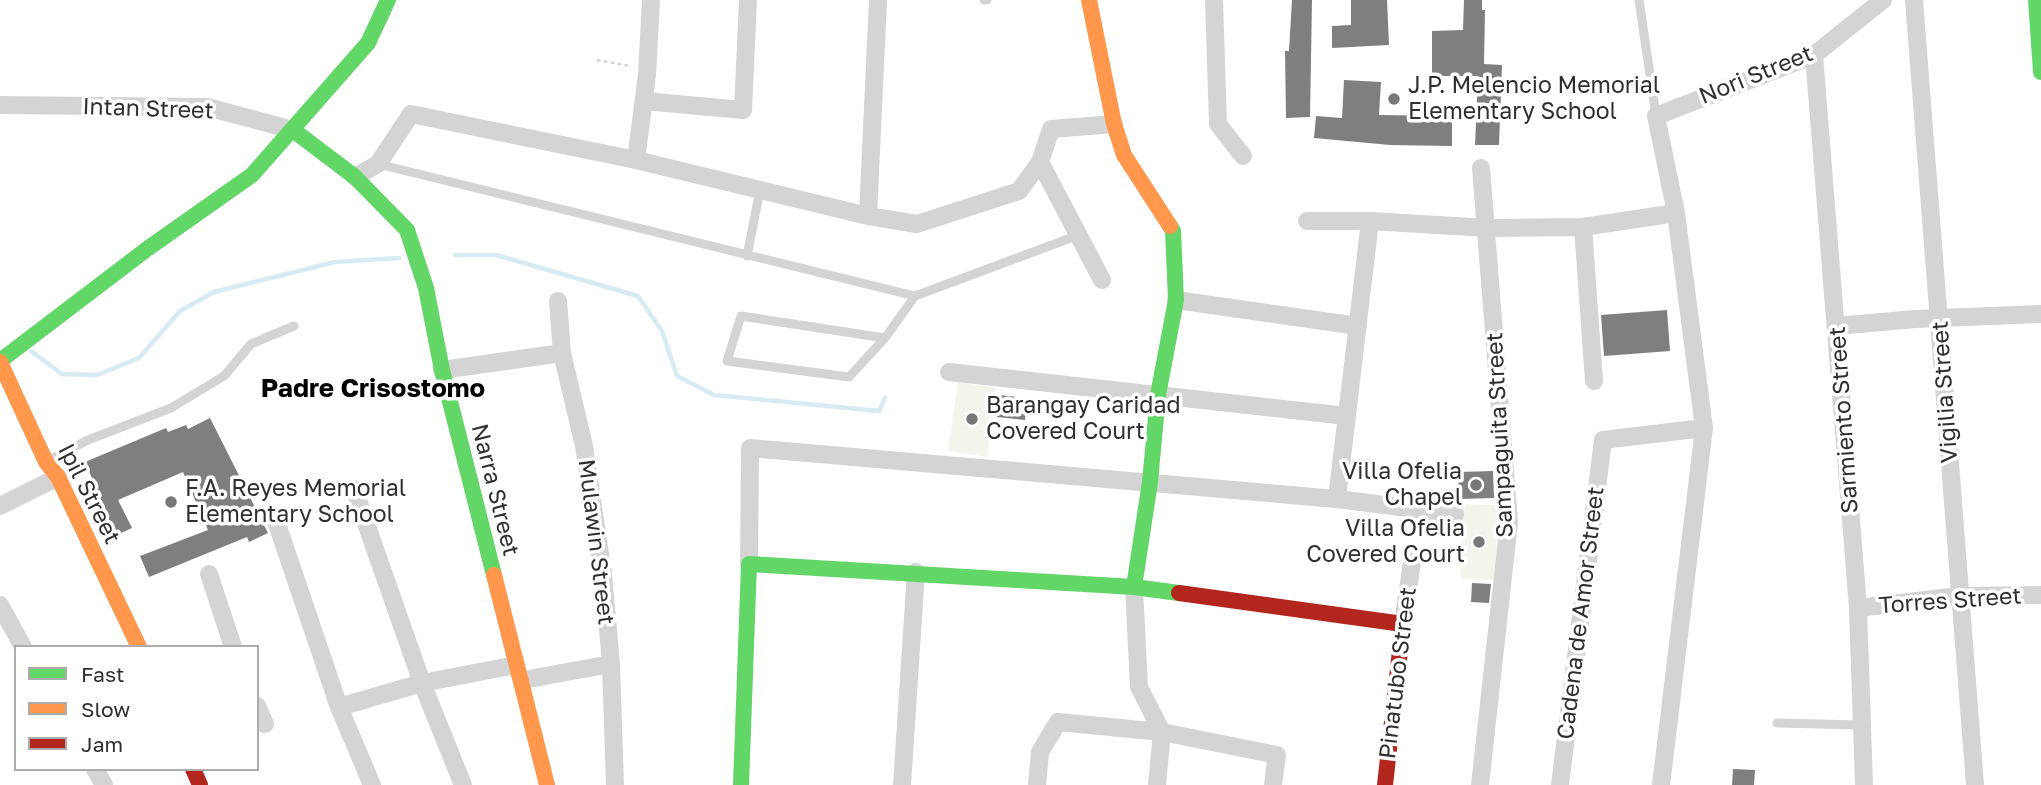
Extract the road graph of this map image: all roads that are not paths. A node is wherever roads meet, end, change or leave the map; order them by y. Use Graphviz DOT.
graph roads {
  1 [pos="388,0"];
  2 [pos="651,0"];
  3 [pos="748,0"];
  4 [pos="878,0"];
  5 [pos="1089,0"];
  6 [pos="1214,0"];
  7 [pos="1639,0"];
  8 [pos="1883,0"];
  9 [pos="1914,0"];
  10 [pos="2036,0"];
  11 [pos="1814,55"];
  12 [pos="2041,72"];
  13 [pos="644,101"];
  14 [pos="0,105"];
  15 [pos="1656,116"];
  16 [pos="1114,124"];
  17 [pos="293,130"];
  18 [pos="1243,156"];
  19 [pos="636,160"];
  20 [pos="1040,162"];
  21 [pos="379,164"];
  22 [pos="1482,168"];
  23 [pos="355,177"];
  24 [pos="760,190"];
  25 [pos="1676,213"];
  26 [pos="869,216"];
  27 [pos="1307,220"];
  28 [pos="1370,221"];
  29 [pos="1583,227"];
  30 [pos="1488,228"];
  31 [pos="1076,236"];
  32 [pos="747,256"];
  33 [pos="1102,280"];
  34 [pos="915,296"];
  35 [pos="1176,300"];
  36 [pos="558,302"];
  37 [pos="2041,314"];
  38 [pos="1940,319"];
  39 [pos="294,326"];
  40 [pos="1358,326"];
  41 [pos="1836,326"];
  42 [pos="885,338"];
  43 [pos="562,353"];
  44 [pos="0,361"];
  45 [pos="442,370"];
  46 [pos="949,372"];
  47 [pos="1594,381"];
  48 [pos="1158,395"];
  49 [pos="1348,416"];
  50 [pos="1704,428"];
  51 [pos="46,462"];
  52 [pos="58,477"];
  53 [pos="1150,482"];
  54 [pos="355,489"];
  55 [pos="1337,499"];
  56 [pos="0,506"];
  57 [pos="1455,514"];
  58 [pos="276,524"];
  59 [pos="1412,562"];
  60 [pos="749,564"];
  61 [pos="916,572"];
  62 [pos="209,574"];
  63 [pos="1134,587"];
  64 [pos="2041,595"];
  65 [pos="1959,596"];
  66 [pos="0,605"];
  67 [pos="1858,608"];
  68 [pos="1403,624"];
  69 [pos="22,645"];
  70 [pos="138,645"];
  71 [pos="232,645"];
  72 [pos="611,664"];
  73 [pos="519,672"];
  74 [pos="422,683"];
  75 [pos="339,707"];
  76 [pos="259,710"];
  77 [pos="1777,723"];
  78 [pos="265,724"];
  79 [pos="1862,725"];
  80 [pos="1163,733"];
  81 [pos="197,777"];
  82 [pos="179,785"];
  83 [pos="372,785"];
  84 [pos="463,785"];
  85 [pos="547,785"];
  86 [pos="615,785"];
  87 [pos="741,785"];
  88 [pos="902,785"];
  89 [pos="1037,785"];
  90 [pos="1157,785"];
  91 [pos="1273,785"];
  92 [pos="1385,785"];
  93 [pos="1480,785"];
  94 [pos="1560,785"];
  95 [pos="1661,785"];
  96 [pos="1864,785"];
  97 [pos="1975,785"];
  1 -- 17 [label="street"];
  2 -- 13 [label="street"];
  3 -- 13 [label="street"];
  4 -- 26 [label="street"];
  5 -- 16 [label="street"];
  6 -- 18 [label="street"];
  7 -- 15 [label="lane"];
  8 -- 11 [label="street, Nori Street"];
  9 -- 38 [label="street, Vigilia Street"];
  10 -- 12 [label="street"];
  11 -- 15 [label="street, Nori Street"];
  11 -- 41 [label="street, Sarmiento Street"];
  13 -- 19 [label="street"];
  14 -- 17 [label="street, Intan Street"];
  15 -- 25 [label="street"];
  16 -- 20 [label="street"];
  16 -- 35 [label="street"];
  17 -- 23 [label="street, Narra Street"];
  17 -- 44 [label="street"];
  19 -- 21 [label="street"];
  19 -- 24 [label="street"];
  20 -- 26 [label="street"];
  20 -- 31 [label="street"];
  21 -- 23 [label="street"];
  21 -- 32 [label="lane"];
  22 -- 30 [label="street, Sampaguita Street"];
  23 -- 45 [label="street, Narra Street"];
  24 -- 26 [label="street"];
  24 -- 32 [label="lane"];
  25 -- 29 [label="street"];
  25 -- 50 [label="street"];
  27 -- 28 [label="street"];
  28 -- 30 [label="street"];
  28 -- 40 [label="street"];
  29 -- 30 [label="street"];
  29 -- 47 [label="street"];
  30 -- 93 [label="street, Sampaguita Street"];
  31 -- 33 [label="street"];
  31 -- 34 [label="lane"];
  32 -- 34 [label="lane"];
  34 -- 42 [label="lane"];
  35 -- 40 [label="street"];
  35 -- 48 [label="street"];
  36 -- 43 [label="street, Mulawin Street"];
  37 -- 38 [label="street"];
  38 -- 41 [label="street"];
  38 -- 65 [label="street, Vigilia Street"];
  39 -- 51 [label="lane"];
  40 -- 49 [label="street"];
  41 -- 67 [label="street, Sarmiento Street"];
  42 -- 42 [label="lane"];
  43 -- 45 [label="street"];
  43 -- 72 [label="street, Mulawin Street"];
  44 -- 51 [label="street, Ipil Street"];
  45 -- 73 [label="street, Narra Street"];
  46 -- 48 [label="street"];
  48 -- 49 [label="street"];
  48 -- 53 [label="street"];
  49 -- 55 [label="street"];
  50 -- 94 [label="street, Cadena de Amor Street"];
  50 -- 95 [label="street"];
  51 -- 52 [label="street, Ipil Street"];
  52 -- 56 [label="street"];
  52 -- 70 [label="street, Ipil Street"];
  53 -- 55 [label="street"];
  53 -- 60 [label="street"];
  53 -- 63 [label="street"];
  54 -- 74 [label="street"];
  55 -- 57 [label="street"];
  58 -- 75 [label="street"];
  59 -- 68 [label="street, Pinatubo Street"];
  60 -- 61 [label="street"];
  60 -- 87 [label="street"];
  61 -- 63 [label="street"];
  61 -- 88 [label="street"];
  62 -- 71 [label="street"];
  63 -- 68 [label="street"];
  63 -- 80 [label="street"];
  64 -- 65 [label="street, Torres Street"];
  65 -- 67 [label="street, Torres Street"];
  65 -- 97 [label="street, Vigilia Street"];
  66 -- 69 [label="street"];
  67 -- 79 [label="street, Sarmiento Street"];
  68 -- 92 [label="street, Pinatubo Street"];
  72 -- 73 [label="street"];
  72 -- 86 [label="street, Mulawin Street"];
  73 -- 74 [label="street"];
  73 -- 85 [label="street, Narra Street"];
  74 -- 75 [label="street"];
  74 -- 84 [label="street"];
  75 -- 83 [label="street"];
  76 -- 78 [label="street"];
  77 -- 79 [label="lane"];
  79 -- 96 [label="street, Sarmiento Street"];
  80 -- 89 [label="street"];
  80 -- 90 [label="street"];
  80 -- 91 [label="street"];
  81 -- 82 [label="street"];
}
